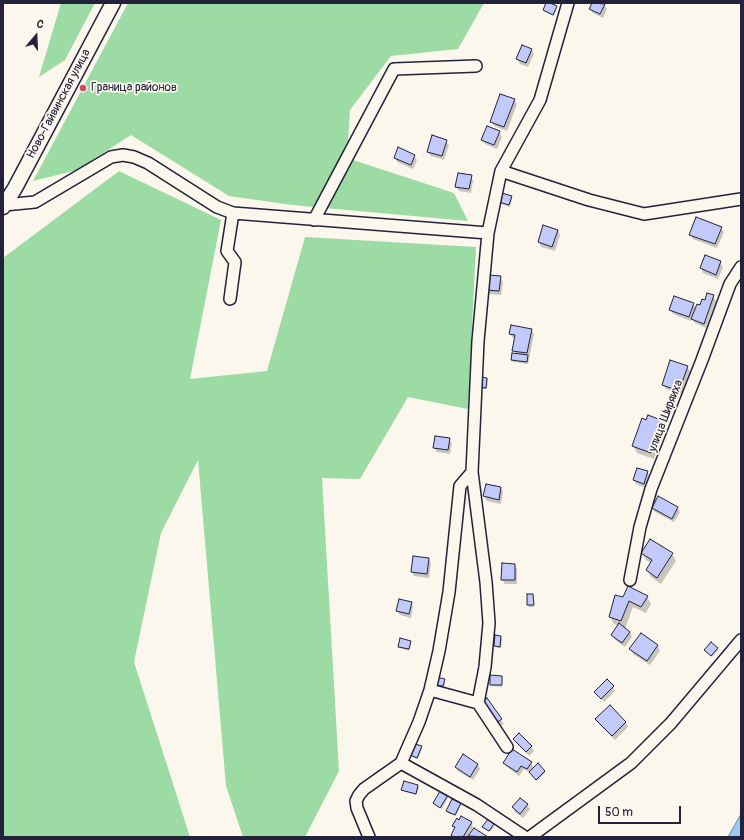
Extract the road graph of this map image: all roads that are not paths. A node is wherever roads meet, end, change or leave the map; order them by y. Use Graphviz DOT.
graph roads {
  1 [pos="112,3"];
  2 [pos="568,3"];
  3 [pos="476,66"];
  4 [pos="501,171"];
  5 [pos="741,198"];
  6 [pos="4,206"];
  7 [pos="234,213"];
  8 [pos="314,220"];
  9 [pos="488,234"];
  10 [pos="741,267"];
  11 [pos="230,299"];
  12 [pos="472,472"];
  13 [pos="630,580"];
  14 [pos="741,640"];
  15 [pos="430,690"];
  16 [pos="478,703"];
  17 [pos="507,747"];
  18 [pos="401,763"];
  19 [pos="369,837"];
  20 [pos="526,837"];
  21 [pos="530,837"];
  1 -- 6 [label="main road, Ново-Гайвинская улица"];
  2 -- 4 [label="street"];
  3 -- 8 [label="street"];
  4 -- 5 [label="street"];
  4 -- 9 [label="street"];
  6 -- 7 [label="street"];
  7 -- 8 [label="street"];
  7 -- 11 [label="street"];
  8 -- 9 [label="street"];
  9 -- 12 [label="street"];
  10 -- 13 [label="street, улица Ширяиха"];
  12 -- 15 [label="street"];
  12 -- 16 [label="street"];
  14 -- 21 [label="street"];
  15 -- 16 [label="street"];
  15 -- 18 [label="street"];
  16 -- 17 [label="street"];
  18 -- 19 [label="street"];
  18 -- 20 [label="street"];
}
